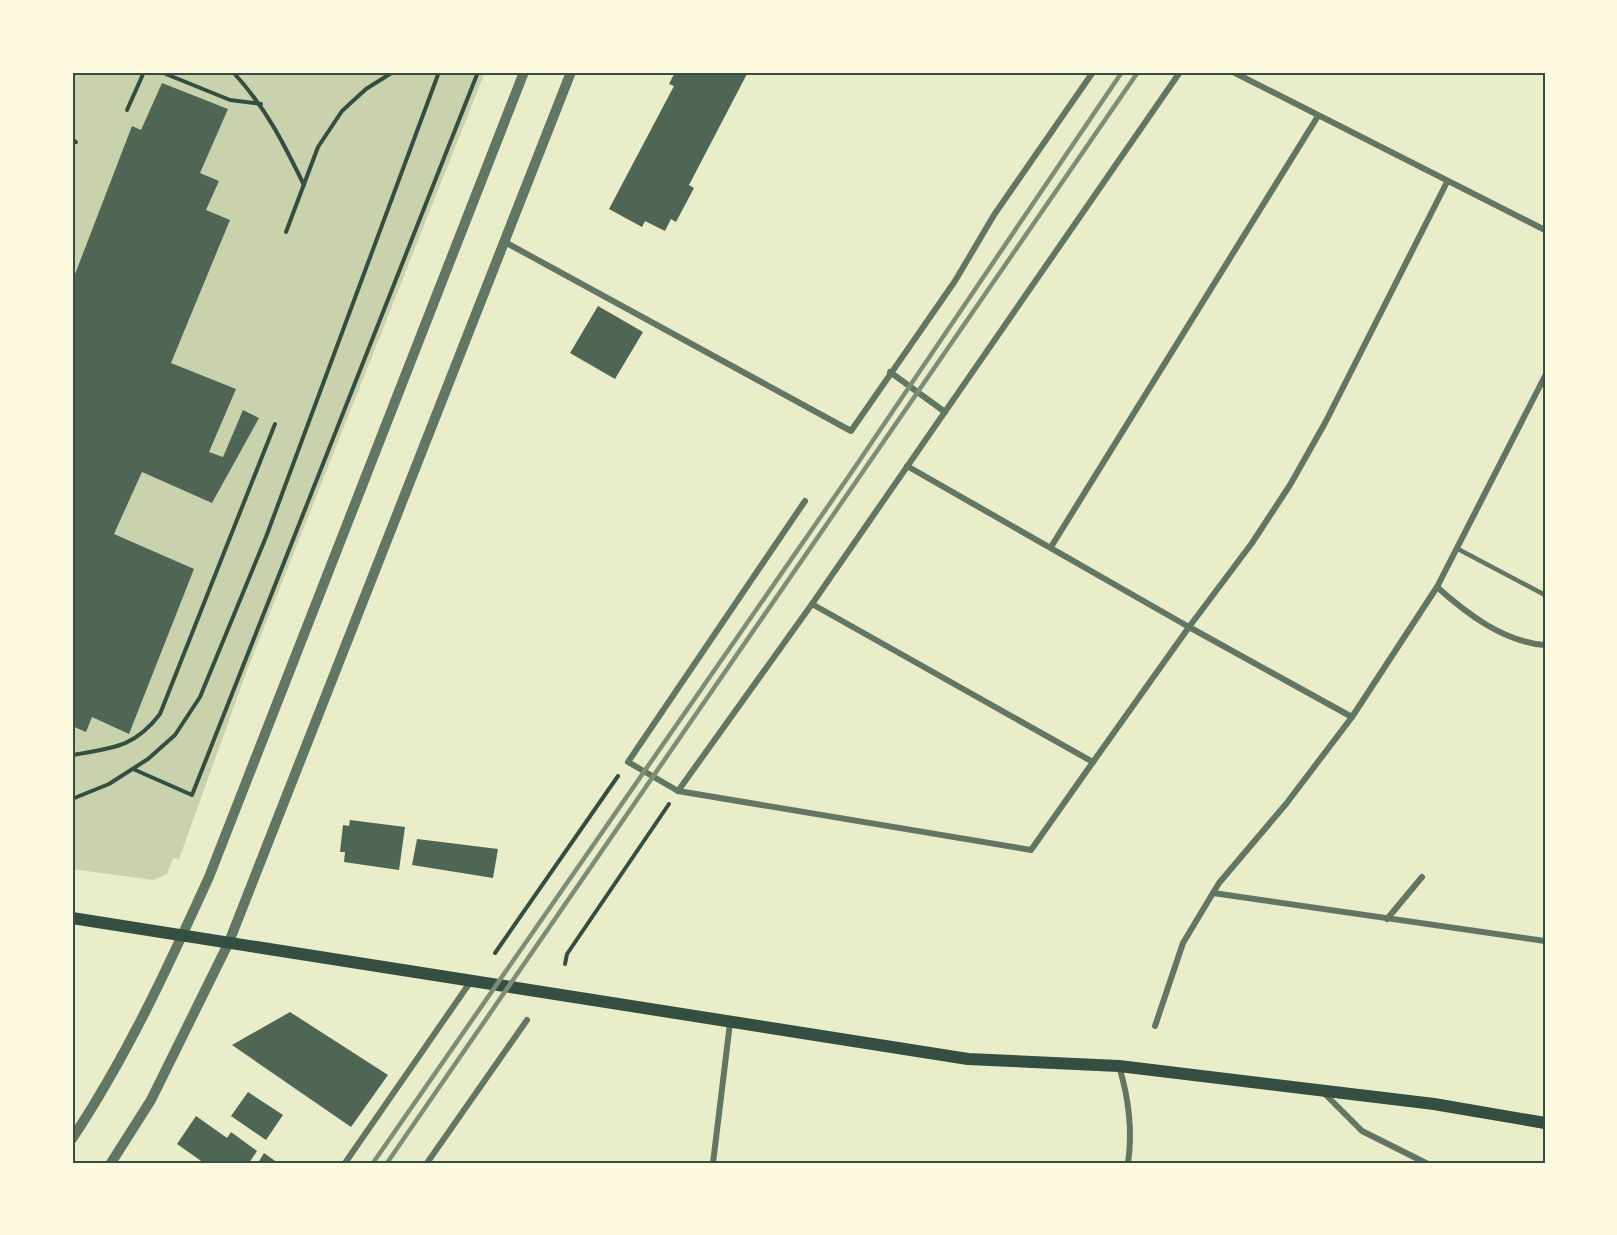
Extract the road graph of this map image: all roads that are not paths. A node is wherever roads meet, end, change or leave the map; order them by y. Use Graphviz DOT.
graph roads {
  1 [pos="524,72"];
  2 [pos="571,72"];
  3 [pos="1093,72"];
  4 [pos="1180,72"];
  5 [pos="1233,72"];
  6 [pos="1318,116"];
  7 [pos="1447,182"];
  8 [pos="1545,230"];
  9 [pos="503,242"];
  10 [pos="890,372"];
  11 [pos="1545,376"];
  12 [pos="945,412"];
  13 [pos="907,466"];
  14 [pos="806,501"];
  15 [pos="1051,548"];
  16 [pos="1458,549"];
  17 [pos="1437,587"];
  18 [pos="1545,595"];
  19 [pos="812,604"];
  20 [pos="1189,627"];
  21 [pos="1545,645"];
  22 [pos="1352,717"];
  23 [pos="1093,762"];
  24 [pos="678,791"];
  25 [pos="1422,877"];
  26 [pos="1213,893"];
  27 [pos="72,918"];
  28 [pos="1387,919"];
  29 [pos="183,934"];
  30 [pos="1545,941"];
  31 [pos="229,942"];
  32 [pos="472,979"];
  33 [pos="527,1020"];
  34 [pos="730,1023"];
  35 [pos="1155,1026"];
  36 [pos="1119,1066"];
  37 [pos="1323,1092"];
  38 [pos="1545,1123"];
  39 [pos="72,1139"];
  40 [pos="111,1163"];
  41 [pos="345,1163"];
  42 [pos="428,1163"];
  43 [pos="713,1163"];
  44 [pos="1128,1163"];
  45 [pos="1426,1163"];
  1 -- 29 [label="street"];
  2 -- 9 [label="street"];
  3 -- 10 [label="street"];
  4 -- 12 [label="street"];
  5 -- 6 [label="street"];
  6 -- 7 [label="street"];
  6 -- 15 [label="street"];
  7 -- 8 [label="street"];
  7 -- 20 [label="street"];
  9 -- 10 [label="street"];
  9 -- 31 [label="street"];
  10 -- 12 [label="street"];
  11 -- 16 [label="street"];
  12 -- 13 [label="street"];
  13 -- 15 [label="street"];
  13 -- 19 [label="street"];
  14 -- 24 [label="street"];
  15 -- 20 [label="street"];
  16 -- 17 [label="street"];
  16 -- 18 [label="lane"];
  17 -- 21 [label="street"];
  17 -- 22 [label="street"];
  19 -- 23 [label="street"];
  19 -- 24 [label="street"];
  20 -- 22 [label="street"];
  20 -- 23 [label="street"];
  22 -- 26 [label="street"];
  23 -- 24 [label="street"];
  25 -- 28 [label="street"];
  26 -- 28 [label="street"];
  26 -- 35 [label="street"];
  27 -- 29 [label="main road"];
  28 -- 30 [label="street"];
  29 -- 31 [label="main road"];
  29 -- 39 [label="street"];
  31 -- 32 [label="main road"];
  31 -- 40 [label="street"];
  32 -- 34 [label="main road"];
  32 -- 41 [label="street"];
  33 -- 42 [label="street"];
  34 -- 36 [label="main road"];
  34 -- 43 [label="street"];
  36 -- 37 [label="main road"];
  36 -- 44 [label="street"];
  37 -- 38 [label="main road"];
  37 -- 45 [label="street"];
}
